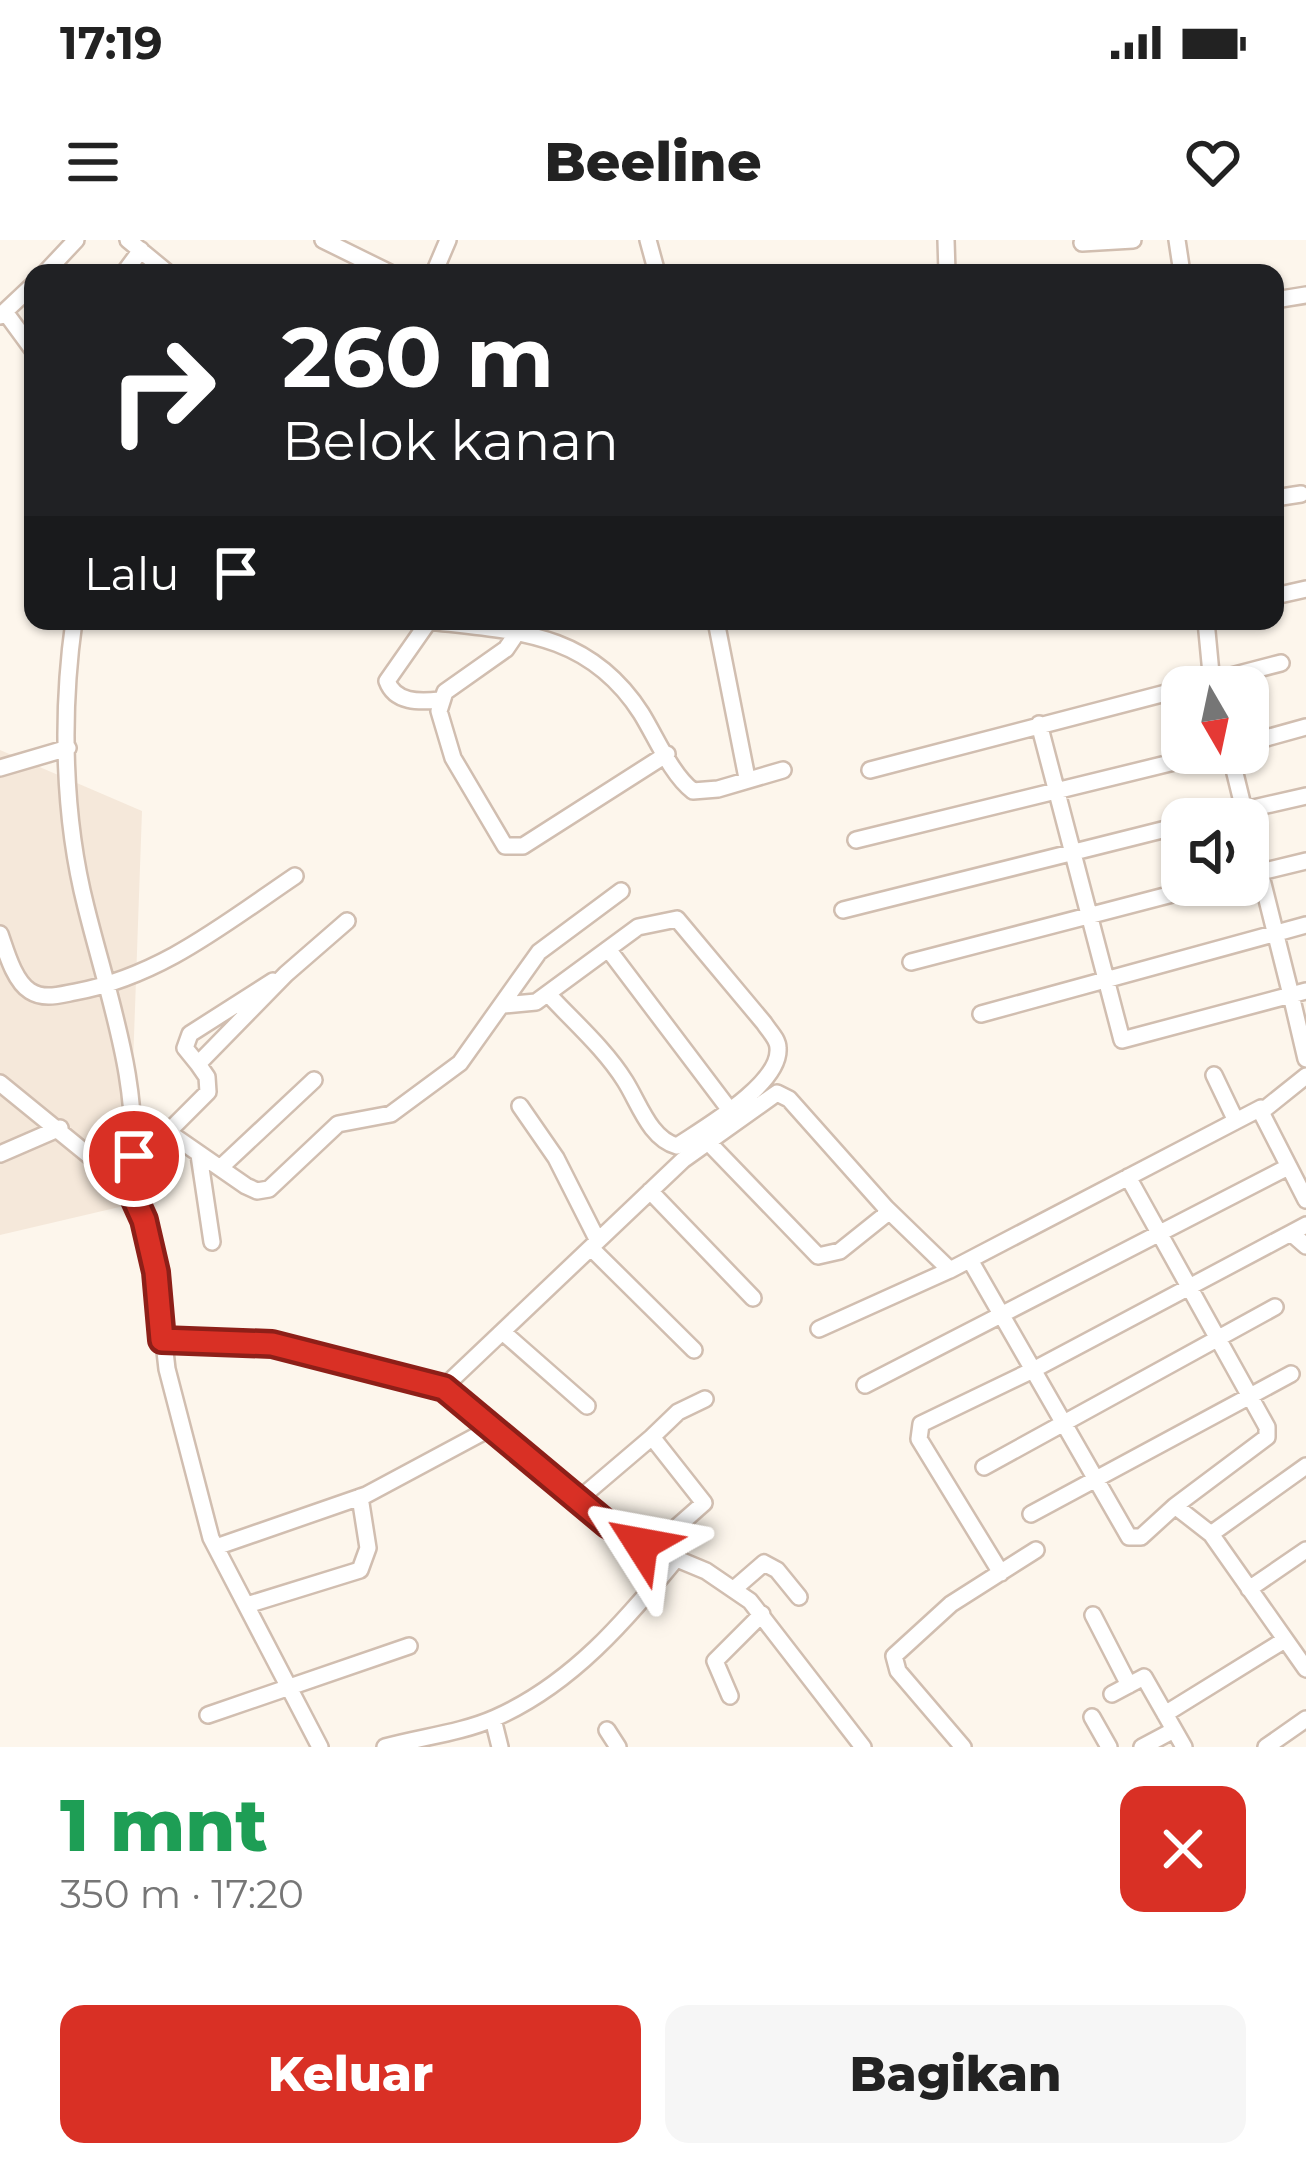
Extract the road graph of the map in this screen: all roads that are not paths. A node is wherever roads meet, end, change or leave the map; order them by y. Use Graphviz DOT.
graph roads {
  1 [pos="76,240"];
  2 [pos="323,240"];
  3 [pos="1121,240"];
  4 [pos="1133,240"];
  5 [pos="1082,244"];
  6 [pos="53,264"];
  7 [pos="372,264"];
  8 [pos="24,293"];
  9 [pos="2,314"];
  10 [pos="24,340"];
  11 [pos="1301,494"];
  12 [pos="1284,497"];
  13 [pos="74,630"];
  14 [pos="423,630"];
  15 [pos="521,630"];
  16 [pos="532,630"];
  17 [pos="718,630"];
  18 [pos="1207,630"];
  19 [pos="1281,662"];
  20 [pos="1210,666"];
  21 [pos="1267,666"];
  22 [pos="1161,694"];
  23 [pos="440,700"];
  24 [pos="1039,724"];
  25 [pos="1306,727"];
  26 [pos="1269,737"];
  27 [pos="68,748"];
  28 [pos="667,754"];
  29 [pos="1161,765"];
  30 [pos="0,768"];
  31 [pos="783,770"];
  32 [pos="870,770"];
  33 [pos="747,778"];
  34 [pos="1056,790"];
  35 [pos="1306,796"];
  36 [pos="1269,810"];
  37 [pos="1161,829"];
  38 [pos="856,840"];
  39 [pos="1072,851"];
  40 [pos="1306,861"];
  41 [pos="1269,870"];
  42 [pos="296,876"];
  43 [pos="621,891"];
  44 [pos="1161,897"];
  45 [pos="1266,906"];
  46 [pos="844,910"];
  47 [pos="1088,915"];
  48 [pos="347,921"];
  49 [pos="1306,925"];
  50 [pos="1275,933"];
  51 [pos="0,934"];
  52 [pos="608,949"];
  53 [pos="4,955"];
  54 [pos="911,962"];
  55 [pos="286,974"];
  56 [pos="1104,980"];
  57 [pos="111,985"];
  58 [pos="1298,993"];
  59 [pos="549,995"];
  60 [pos="504,1005"];
  61 [pos="981,1014"];
  62 [pos="1306,1059"];
  63 [pos="199,1064"];
  64 [pos="1214,1075"];
  65 [pos="1306,1076"];
  66 [pos="314,1080"];
  67 [pos="0,1083"];
  68 [pos="520,1106"];
  69 [pos="1261,1108"];
  70 [pos="729,1109"];
  71 [pos="1236,1121"];
  72 [pos="134,1123"];
  73 [pos="60,1128"];
  74 [pos="168,1132"];
  75 [pos="709,1143"];
  76 [pos="0,1154"];
  77 [pos="199,1154"];
  78 [pos="1288,1167"];
  79 [pos="220,1168"];
  80 [pos="1128,1178"];
  81 [pos="130,1189"];
  82 [pos="650,1191"];
  83 [pos="1306,1200"];
  84 [pos="886,1208"];
  85 [pos="1298,1229"];
  86 [pos="1158,1231"];
  87 [pos="212,1242"];
  88 [pos="594,1244"];
  89 [pos="1306,1246"];
  90 [pos="970,1260"];
  91 [pos="950,1270"];
  92 [pos="1192,1286"];
  93 [pos="753,1298"];
  94 [pos="1275,1307"];
  95 [pos="1001,1315"];
  96 [pos="819,1329"];
  97 [pos="505,1334"];
  98 [pos="162,1340"];
  99 [pos="1220,1340"];
  100 [pos="694,1350"];
  101 [pos="1033,1370"];
  102 [pos="1292,1374"];
  103 [pos="865,1385"];
  104 [pos="444,1388"];
  105 [pos="1249,1394"];
  106 [pos="705,1399"];
  107 [pos="587,1406"];
  108 [pos="1062,1425"];
  109 [pos="491,1428"];
  110 [pos="652,1437"];
  111 [pos="1306,1466"];
  112 [pos="984,1467"];
  113 [pos="1094,1480"];
  114 [pos="360,1498"];
  115 [pos="578,1500"];
  116 [pos="1175,1506"];
  117 [pos="1030,1514"];
  118 [pos="1211,1534"];
  119 [pos="216,1546"];
  120 [pos="653,1548"];
  121 [pos="1036,1550"];
  122 [pos="1306,1550"];
  123 [pos="677,1558"];
  124 [pos="1001,1573"];
  125 [pos="1249,1588"];
  126 [pos="734,1589"];
  127 [pos="799,1597"];
  128 [pos="247,1605"];
  129 [pos="762,1614"];
  130 [pos="1093,1615"];
  131 [pos="1294,1643"];
  132 [pos="409,1646"];
  133 [pos="1306,1669"];
  134 [pos="1129,1684"];
  135 [pos="290,1686"];
  136 [pos="1112,1694"];
  137 [pos="730,1696"];
  138 [pos="208,1715"];
  139 [pos="1092,1717"];
  140 [pos="493,1719"];
  141 [pos="1306,1719"];
  142 [pos="1170,1722"];
  143 [pos="608,1730"];
  144 [pos="320,1747"];
  145 [pos="385,1747"];
  146 [pos="500,1747"];
  147 [pos="618,1747"];
  148 [pos="863,1747"];
  149 [pos="963,1747"];
  150 [pos="1109,1747"];
  151 [pos="1142,1747"];
  152 [pos="1184,1747"];
  153 [pos="1265,1747"];
  1 -- 6 [label="street"];
  2 -- 7 [label="street"];
  3 -- 4 [label="street"];
  3 -- 5 [label="street"];
  8 -- 9 [label="street"];
  9 -- 10 [label="street"];
  11 -- 12 [label="street"];
  13 -- 27 [label="street"];
  14 -- 23 [label="street"];
  15 -- 23 [label="street"];
  16 -- 28 [label="street"];
  17 -- 33 [label="street"];
  18 -- 20 [label="street"];
  19 -- 21 [label="street"];
  22 -- 24 [label="street"];
  23 -- 28 [label="street"];
  24 -- 32 [label="street"];
  24 -- 34 [label="street"];
  25 -- 26 [label="street"];
  27 -- 30 [label="street"];
  27 -- 57 [label="street"];
  28 -- 33 [label="street"];
  29 -- 34 [label="street"];
  31 -- 33 [label="street"];
  34 -- 38 [label="street"];
  34 -- 39 [label="street"];
  35 -- 36 [label="street"];
  37 -- 39 [label="street"];
  39 -- 46 [label="street"];
  39 -- 47 [label="street"];
  40 -- 41 [label="street"];
  42 -- 57 [label="street"];
  43 -- 60 [label="street"];
  44 -- 47 [label="street"];
  45 -- 50 [label="street"];
  47 -- 54 [label="street"];
  47 -- 56 [label="street"];
  48 -- 55 [label="street"];
  49 -- 50 [label="street"];
  50 -- 56 [label="street"];
  50 -- 58 [label="street"];
  51 -- 53 [label="street"];
  52 -- 59 [label="street"];
  52 -- 70 [label="street"];
  52 -- 70 [label="street"];
  53 -- 57 [label="street"];
  55 -- 63 [label="street"];
  55 -- 63 [label="street"];
  56 -- 58 [label="street"];
  56 -- 61 [label="street"];
  57 -- 72 [label="street"];
  58 -- 62 [label="street"];
  59 -- 60 [label="street"];
  59 -- 70 [label="street"];
  60 -- 79 [label="street"];
  63 -- 74 [label="street"];
  64 -- 71 [label="street"];
  65 -- 69 [label="street"];
  66 -- 79 [label="street"];
  67 -- 73 [label="street"];
  68 -- 88 [label="street"];
  69 -- 71 [label="street"];
  69 -- 78 [label="street"];
  71 -- 80 [label="street"];
  72 -- 74 [label="street"];
  72 -- 81 [label="street"];
  73 -- 76 [label="street"];
  73 -- 81 [label="street"];
  74 -- 77 [label="street"];
  75 -- 82 [label="street"];
  75 -- 84 [label="street"];
  75 -- 84 [label="street"];
  77 -- 79 [label="street"];
  77 -- 87 [label="street"];
  78 -- 83 [label="street"];
  78 -- 86 [label="street"];
  80 -- 86 [label="street"];
  80 -- 90 [label="street"];
  81 -- 98 [label="street"];
  82 -- 88 [label="street"];
  82 -- 93 [label="street"];
  84 -- 91 [label="street"];
  85 -- 89 [label="street"];
  85 -- 92 [label="street"];
  86 -- 92 [label="street"];
  86 -- 95 [label="street"];
  88 -- 97 [label="street"];
  88 -- 100 [label="street"];
  90 -- 91 [label="street"];
  90 -- 95 [label="street"];
  91 -- 96 [label="street"];
  92 -- 99 [label="street"];
  92 -- 101 [label="street"];
  94 -- 99 [label="street"];
  95 -- 101 [label="street"];
  95 -- 103 [label="street"];
  97 -- 104 [label="street"];
  97 -- 107 [label="street"];
  98 -- 104 [label="street"];
  98 -- 119 [label="street"];
  99 -- 105 [label="street"];
  99 -- 108 [label="street"];
  101 -- 108 [label="street"];
  101 -- 124 [label="street"];
  102 -- 105 [label="street"];
  104 -- 109 [label="street"];
  105 -- 113 [label="street"];
  105 -- 116 [label="street"];
  106 -- 110 [label="street"];
  108 -- 112 [label="street"];
  108 -- 113 [label="street"];
  109 -- 114 [label="street"];
  109 -- 115 [label="street"];
  110 -- 115 [label="street"];
  110 -- 120 [label="street"];
  111 -- 118 [label="street"];
  113 -- 116 [label="street"];
  113 -- 117 [label="street"];
  114 -- 119 [label="street"];
  114 -- 128 [label="street"];
  115 -- 120 [label="street"];
  116 -- 118 [label="street"];
  118 -- 125 [label="street"];
  119 -- 128 [label="street"];
  120 -- 123 [label="street"];
  121 -- 124 [label="street"];
  122 -- 125 [label="street"];
  123 -- 126 [label="street"];
  123 -- 140 [label="street"];
  124 -- 149 [label="street"];
  125 -- 131 [label="street"];
  126 -- 127 [label="street"];
  126 -- 129 [label="street"];
  128 -- 135 [label="street"];
  129 -- 137 [label="street"];
  129 -- 148 [label="street"];
  130 -- 134 [label="street"];
  131 -- 133 [label="street"];
  131 -- 142 [label="street"];
  132 -- 135 [label="street"];
  134 -- 136 [label="street"];
  134 -- 142 [label="street"];
  135 -- 138 [label="street"];
  135 -- 144 [label="street"];
  139 -- 150 [label="street"];
  140 -- 145 [label="street"];
  140 -- 146 [label="street"];
  141 -- 153 [label="street"];
  142 -- 151 [label="street"];
  142 -- 152 [label="street"];
  143 -- 147 [label="street"];
}
